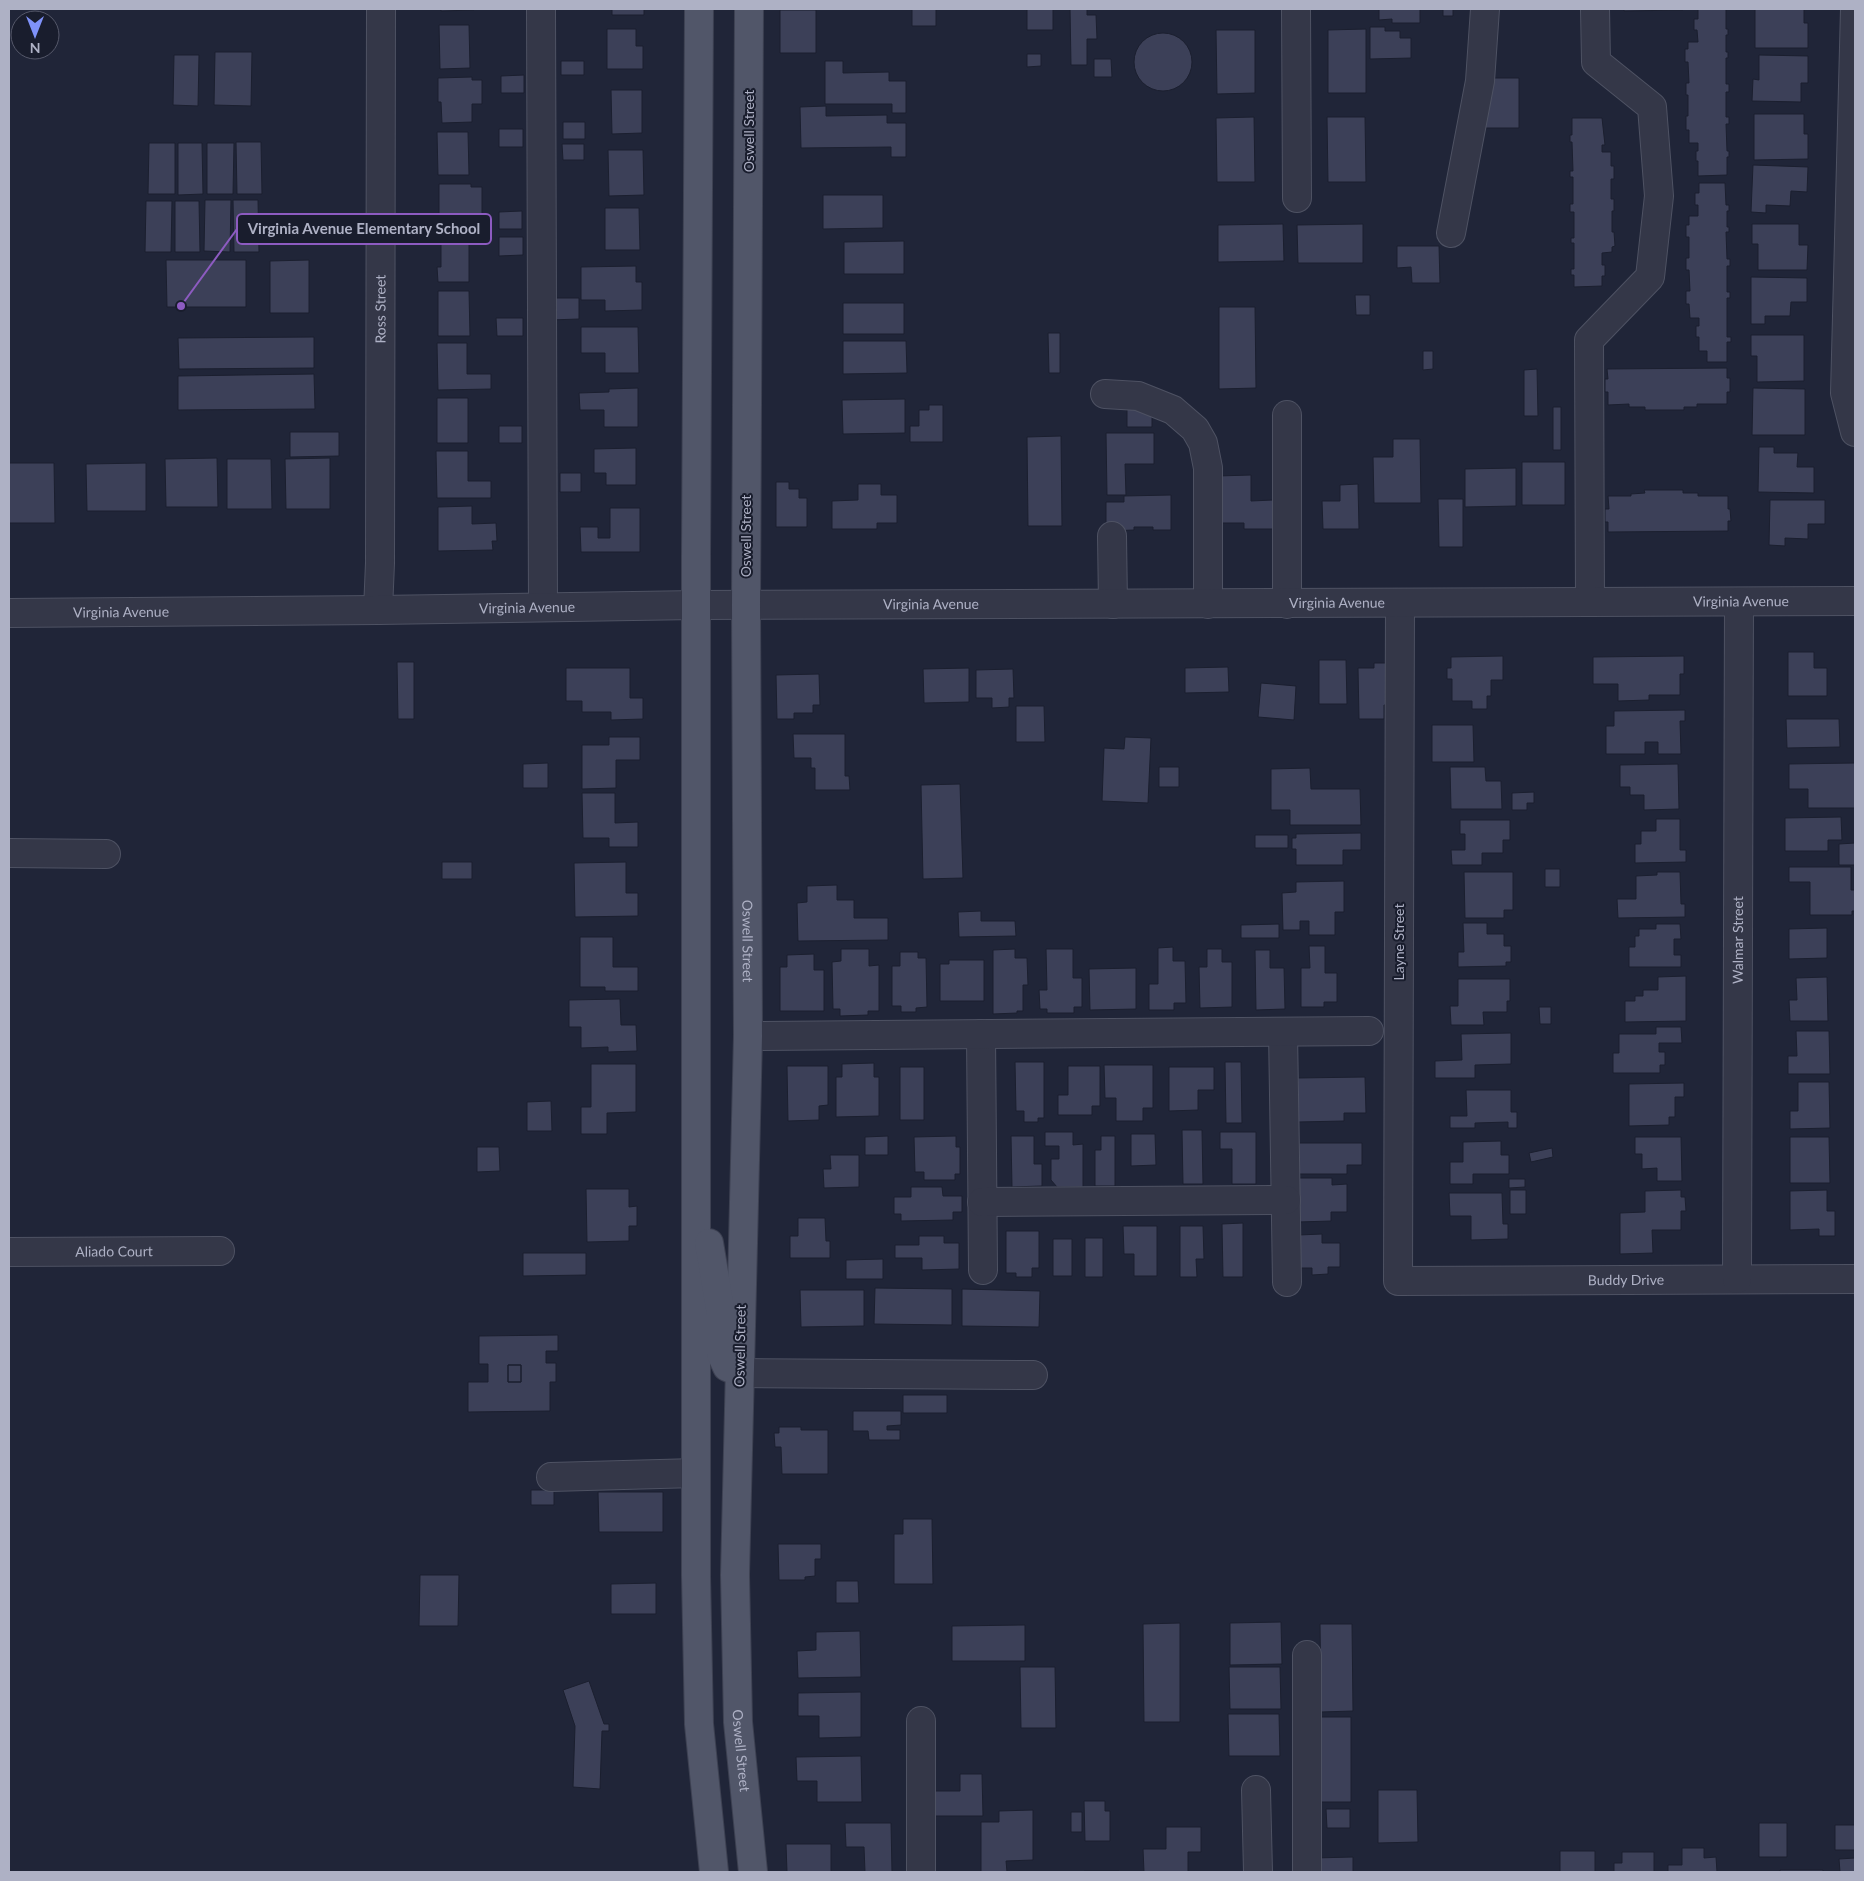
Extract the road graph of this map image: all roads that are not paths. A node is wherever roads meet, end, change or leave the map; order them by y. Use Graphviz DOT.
graph roads {
  1 [pos="381,9"];
  2 [pos="541,9"];
  3 [pos="699,9"];
  4 [pos="749,9"];
  5 [pos="1296,9"];
  6 [pos="1485,9"];
  7 [pos="1595,9"];
  8 [pos="1855,9"];
  9 [pos="1297,198"];
  10 [pos="1451,233"];
  11 [pos="1105,394"];
  12 [pos="1287,415"];
  13 [pos="1855,432"];
  14 [pos="1112,536"];
  15 [pos="1855,601"];
  16 [pos="1590,602"];
  17 [pos="1739,602"];
  18 [pos="1400,603"];
  19 [pos="696,604"];
  20 [pos="1113,604"];
  21 [pos="1208,604"];
  22 [pos="1287,604"];
  23 [pos="746,605"];
  24 [pos="543,607"];
  25 [pos="378,610"];
  26 [pos="9,613"];
  27 [pos="9,853"];
  28 [pos="106,854"];
  29 [pos="1369,1031"];
  30 [pos="1283,1032"];
  31 [pos="981,1034"];
  32 [pos="748,1036"];
  33 [pos="696,1150"];
  34 [pos="1286,1200"];
  35 [pos="982,1202"];
  36 [pos="220,1251"];
  37 [pos="9,1252"];
  38 [pos="983,1270"];
  39 [pos="1855,1279"];
  40 [pos="1737,1280"];
  41 [pos="1398,1281"];
  42 [pos="1287,1282"];
  43 [pos="740,1373"];
  44 [pos="1033,1374"];
  45 [pos="696,1473"];
  46 [pos="551,1477"];
  47 [pos="1307,1655"];
  48 [pos="921,1721"];
  49 [pos="1256,1790"];
  50 [pos="714,1872"];
  51 [pos="753,1872"];
  52 [pos="921,1872"];
  53 [pos="1258,1872"];
  54 [pos="1307,1872"];
  1 -- 25 [label="street, Ross Street"];
  2 -- 24 [label="street"];
  3 -- 19 [label="main road"];
  4 -- 23 [label="main road, Oswell Street"];
  5 -- 9 [label="street"];
  6 -- 10 [label="street"];
  7 -- 16 [label="street"];
  8 -- 13 [label="street"];
  11 -- 21 [label="street"];
  12 -- 22 [label="street"];
  14 -- 20 [label="street"];
  15 -- 17 [label="street, Virginia Avenue"];
  16 -- 17 [label="street, Virginia Avenue"];
  16 -- 18 [label="street, Virginia Avenue"];
  17 -- 40 [label="street, Walmar Street"];
  18 -- 22 [label="street, Virginia Avenue"];
  18 -- 41 [label="street, Layne Street"];
  19 -- 23 [label="street, Virginia Avenue"];
  19 -- 24 [label="street, Virginia Avenue"];
  19 -- 33 [label="main road"];
  20 -- 21 [label="street, Virginia Avenue"];
  20 -- 23 [label="street, Virginia Avenue"];
  21 -- 22 [label="street, Virginia Avenue"];
  23 -- 32 [label="main road, Oswell Street"];
  24 -- 25 [label="street, Virginia Avenue"];
  25 -- 26 [label="street, Virginia Avenue"];
  27 -- 28 [label="street"];
  29 -- 30 [label="street"];
  30 -- 31 [label="street"];
  30 -- 34 [label="street"];
  31 -- 32 [label="street"];
  31 -- 35 [label="street"];
  32 -- 43 [label="main road, Oswell Street"];
  33 -- 43 [label="main road"];
  33 -- 45 [label="main road"];
  34 -- 35 [label="street"];
  34 -- 42 [label="street"];
  35 -- 38 [label="street"];
  36 -- 37 [label="street, Aliado Court"];
  39 -- 40 [label="street, Buddy Drive"];
  40 -- 41 [label="street, Buddy Drive"];
  43 -- 44 [label="street"];
  43 -- 51 [label="main road, Oswell Street"];
  45 -- 46 [label="street"];
  45 -- 50 [label="main road"];
  47 -- 54 [label="street"];
  48 -- 52 [label="street"];
  49 -- 53 [label="street"];
}
